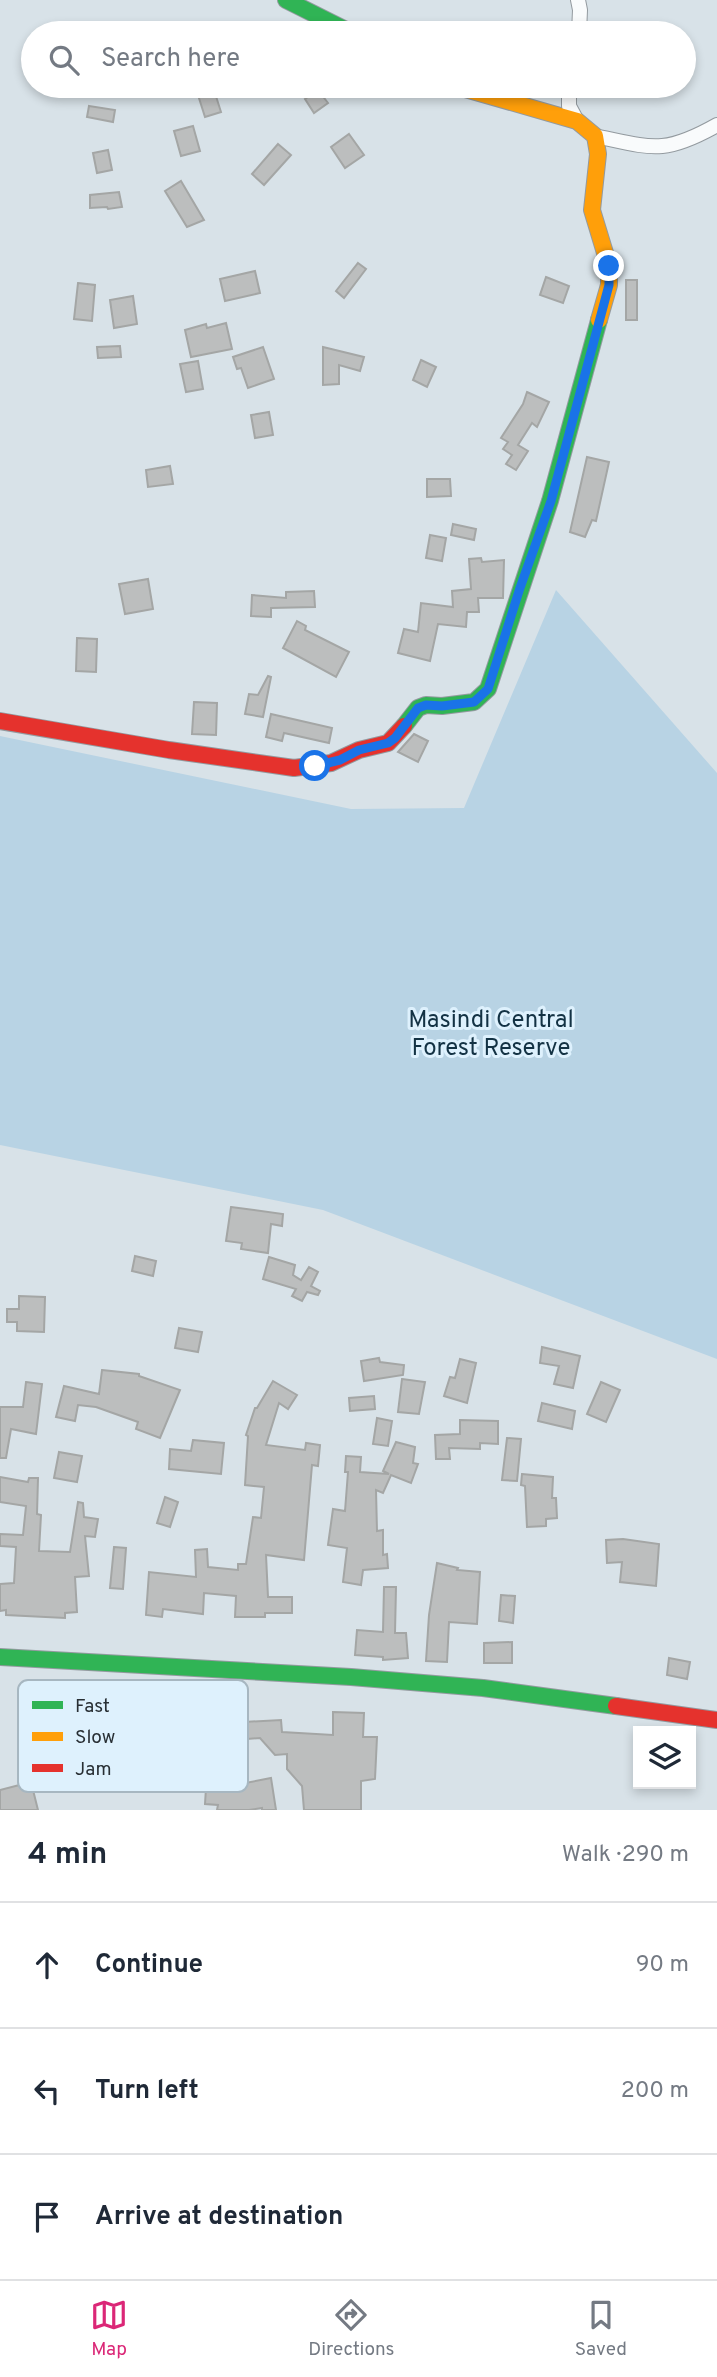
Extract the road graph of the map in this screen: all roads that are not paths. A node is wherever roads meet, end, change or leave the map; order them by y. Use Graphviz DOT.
graph roads {
  1 [pos="286,0"];
  2 [pos="578,0"];
  3 [pos="326,21"];
  4 [pos="580,21"];
  5 [pos="497,98"];
  6 [pos="569,98"];
  7 [pos="577,121"];
  8 [pos="717,125"];
  9 [pos="596,136"];
  10 [pos="0,720"];
  11 [pos="0,1657"];
  12 [pos="717,1720"];
  1 -- 3 [label="street"];
  2 -- 4 [label="street"];
  5 -- 7 [label="street"];
  6 -- 7 [label="street"];
  7 -- 9 [label="street"];
  8 -- 9 [label="street"];
  9 -- 10 [label="street"];
  11 -- 12 [label="street"];
}
